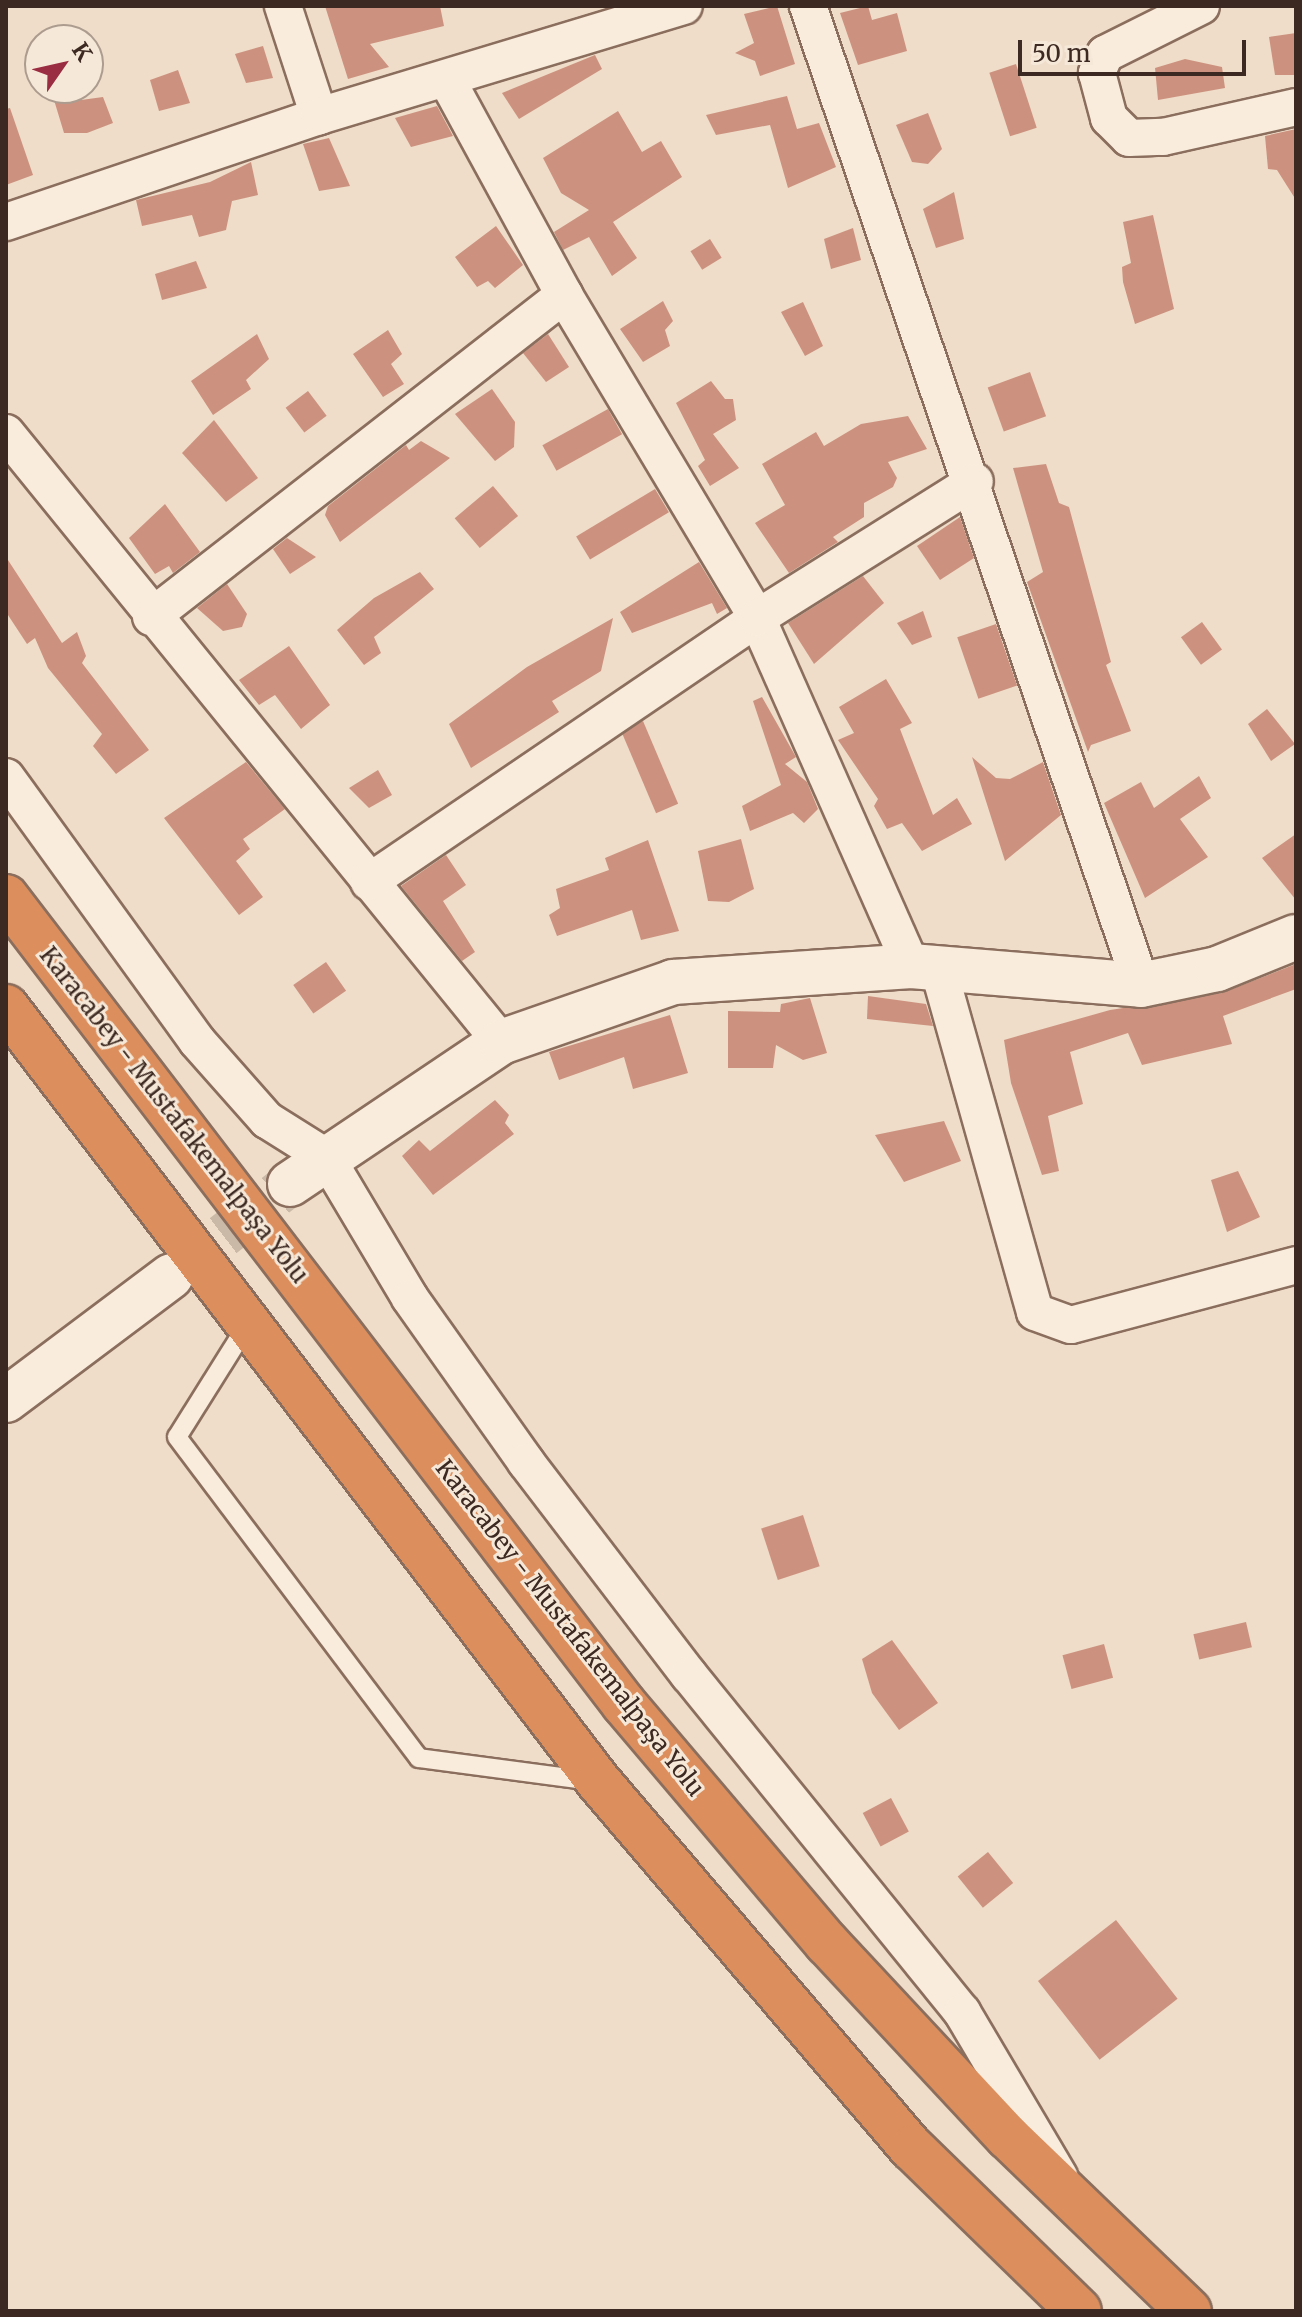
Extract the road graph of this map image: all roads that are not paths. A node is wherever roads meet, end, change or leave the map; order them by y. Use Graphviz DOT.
graph roads {
  1 [pos="283,6"];
  2 [pos="684,6"];
  3 [pos="808,6"];
  4 [pos="1201,6"];
  5 [pos="447,80"];
  6 [pos="1296,107"];
  7 [pos="319,116"];
  8 [pos="6,222"];
  9 [pos="564,295"];
  10 [pos="6,433"];
  11 [pos="975,481"];
  12 [pos="151,617"];
  13 [pos="757,618"];
  14 [pos="6,777"];
  15 [pos="369,882"];
  16 [pos="6,897"];
  17 [pos="1296,937"];
  18 [pos="924,967"];
  19 [pos="1141,985"];
  20 [pos="6,1007"];
  21 [pos="501,1042"];
  22 [pos="326,1157"];
  23 [pos="290,1184"];
  24 [pos="1296,1265"];
  25 [pos="171,1276"];
  26 [pos="248,1324"];
  27 [pos="6,1400"];
  28 [pos="598,1781"];
  29 [pos="1070,2197"];
  30 [pos="1079,2311"];
  31 [pos="1189,2311"];
  1 -- 7 [label="street"];
  2 -- 5 [label="street"];
  3 -- 11 [label="street"];
  4 -- 6 [label="street"];
  5 -- 7 [label="street"];
  5 -- 9 [label="street"];
  7 -- 8 [label="street"];
  9 -- 12 [label="street"];
  9 -- 13 [label="street"];
  10 -- 12 [label="street"];
  11 -- 13 [label="street"];
  11 -- 19 [label="street"];
  12 -- 15 [label="street"];
  13 -- 15 [label="street"];
  13 -- 18 [label="street"];
  14 -- 22 [label="street"];
  15 -- 21 [label="street"];
  16 -- 29 [label="highway, Karacabey - Mustafakemalpaşa Yolu"];
  17 -- 19 [label="street"];
  18 -- 19 [label="street"];
  18 -- 21 [label="street"];
  18 -- 24 [label="street"];
  20 -- 26 [label="highway"];
  21 -- 22 [label="street"];
  22 -- 23 [label="street"];
  22 -- 29 [label="street"];
  25 -- 27 [label="street"];
  26 -- 28 [label="highway"];
  26 -- 28 [label="lane"];
  28 -- 30 [label="highway"];
  29 -- 31 [label="highway, Karacabey - Mustafakemalpaşa Yolu"];
}
